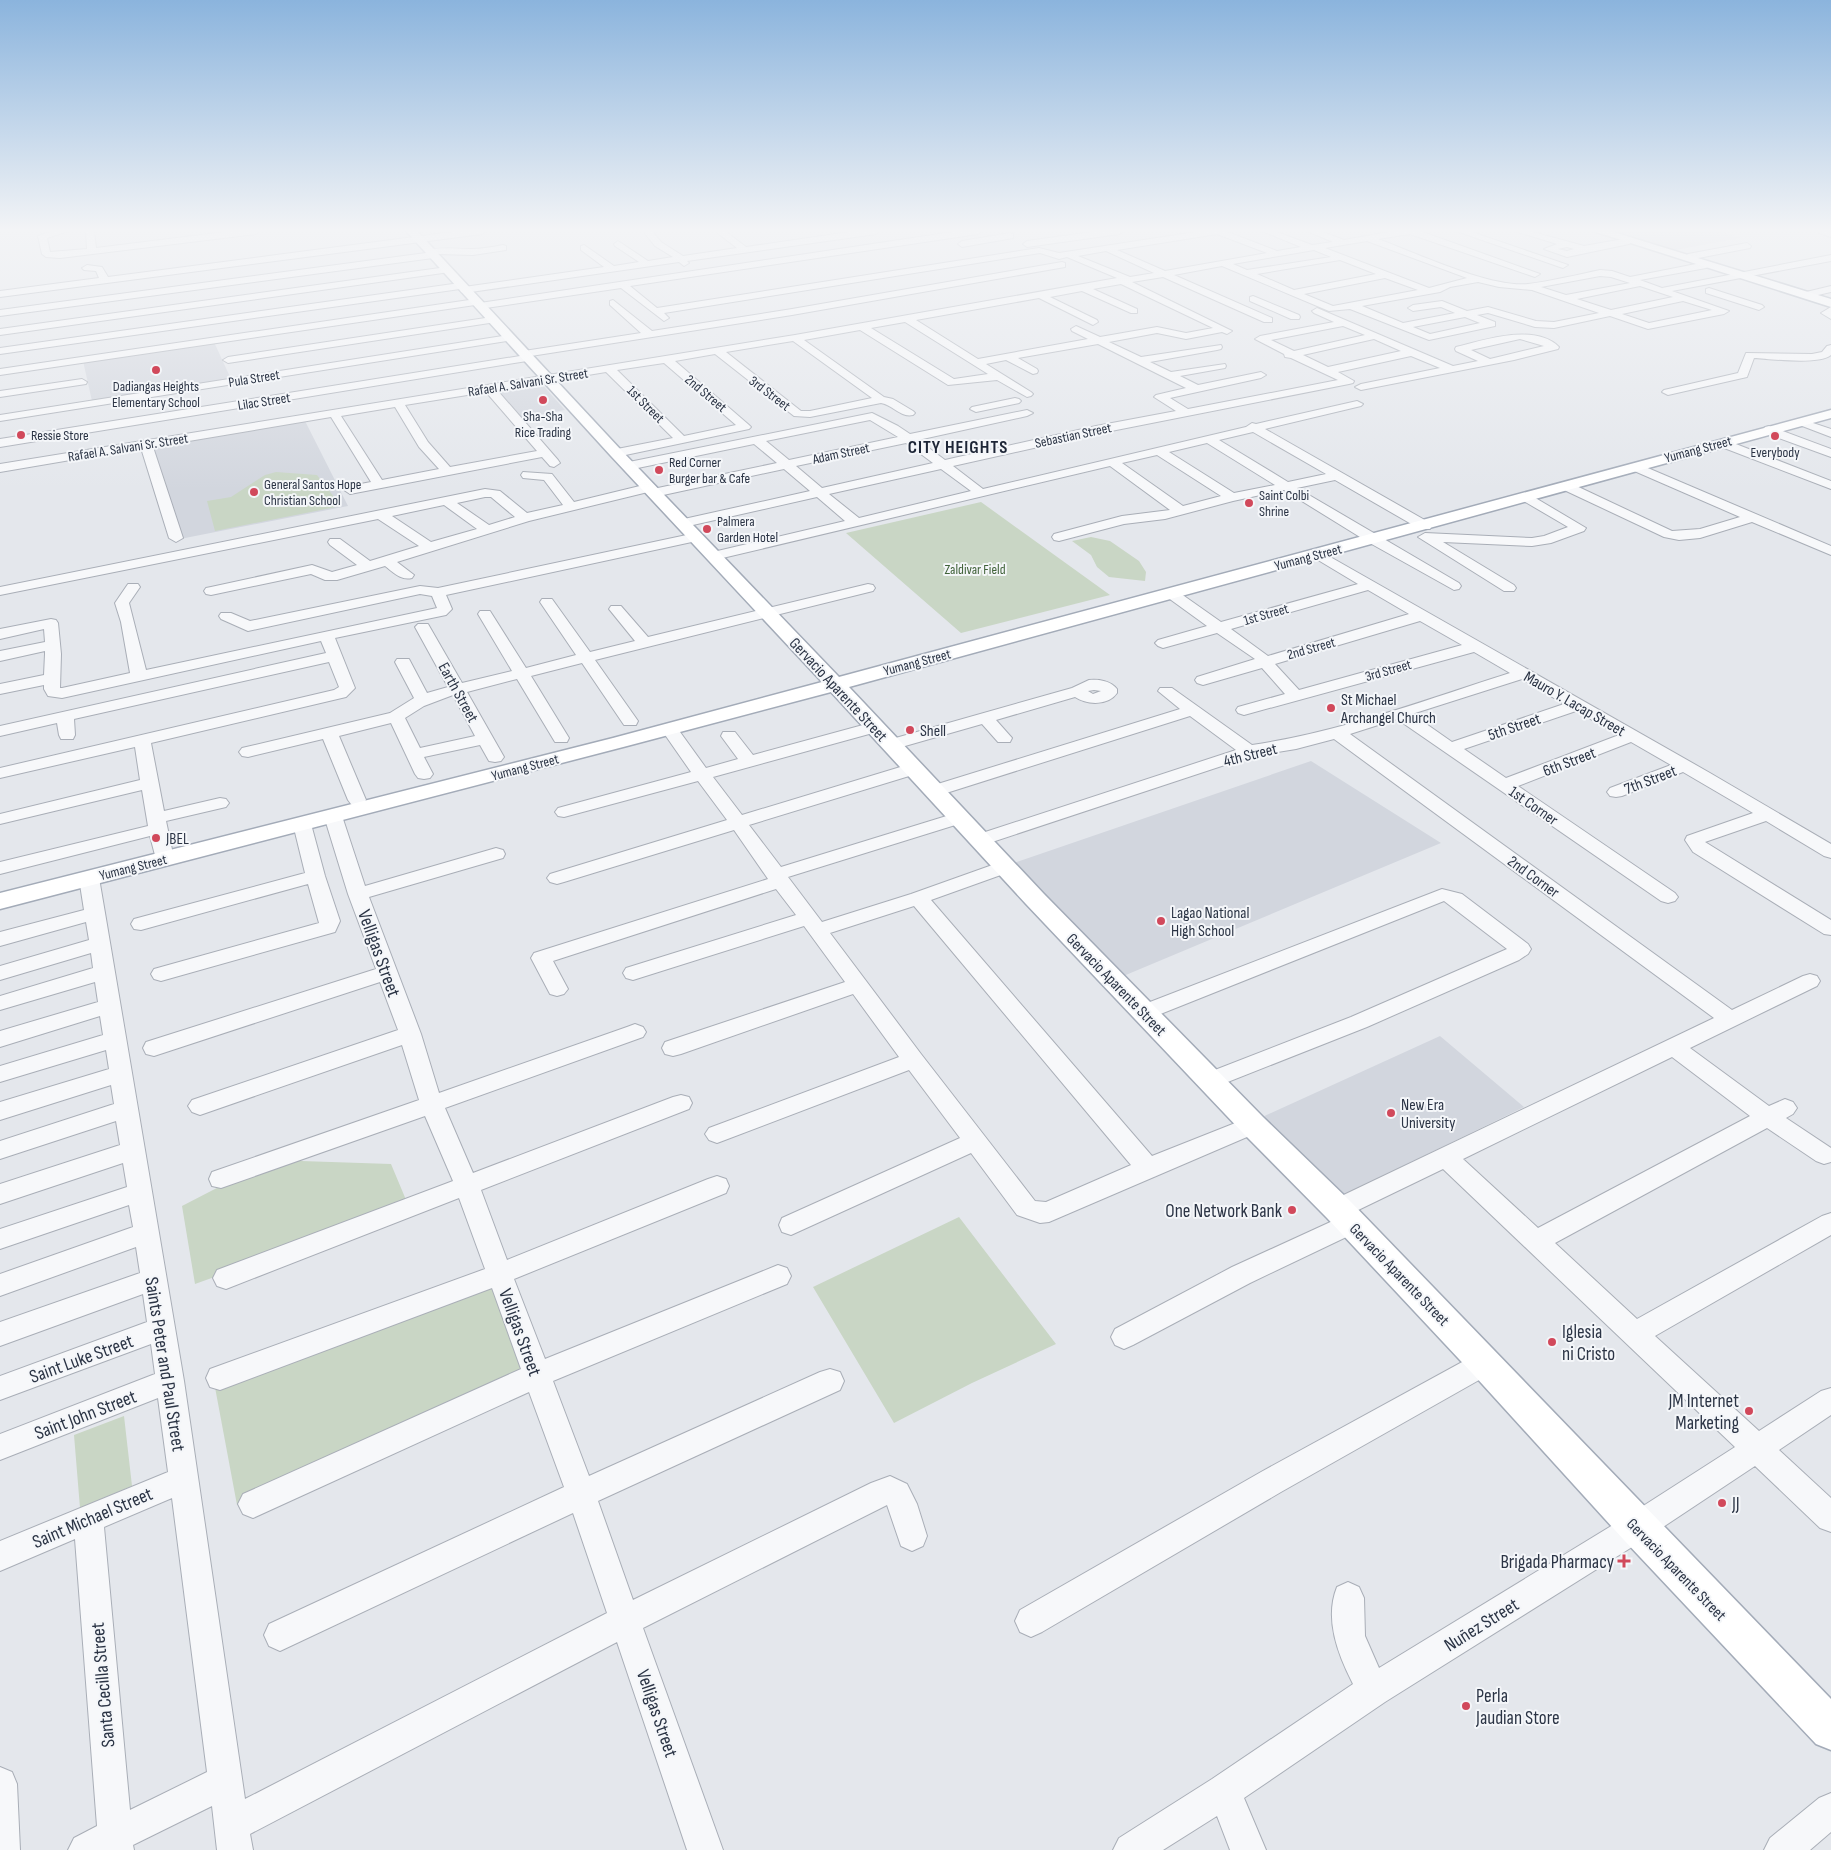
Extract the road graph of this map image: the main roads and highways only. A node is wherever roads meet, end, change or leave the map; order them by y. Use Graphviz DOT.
graph roads {
  1 [pos="490,317"];
  2 [pos="1831,414"];
  3 [pos="834,684"];
  4 [pos="0,901"];
  5 [pos="1831,1729"];
  1 -- 3 [label="main road, Gervacio Aparente Street"];
  2 -- 3 [label="main road, Yumang Street"];
  3 -- 4 [label="main road, Yumang Street"];
  3 -- 5 [label="main road, Gervacio Aparente Street"];
}
